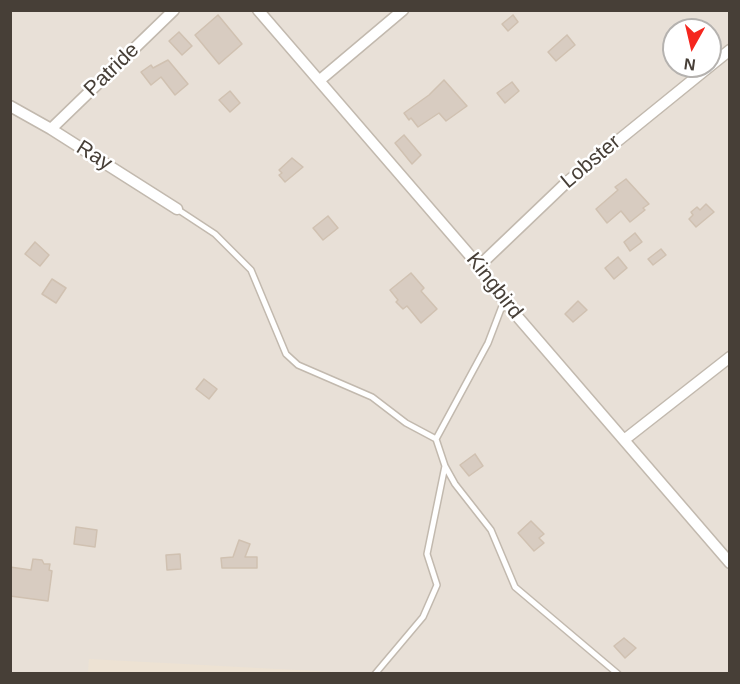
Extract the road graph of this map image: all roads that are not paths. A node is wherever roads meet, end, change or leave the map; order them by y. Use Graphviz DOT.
graph roads {
  1 [pos="174,10"];
  2 [pos="258,10"];
  3 [pos="403,10"];
  4 [pos="695,78"];
  5 [pos="320,80"];
  6 [pos="10,106"];
  7 [pos="51,129"];
  8 [pos="177,208"];
  9 [pos="479,266"];
  10 [pos="504,301"];
  11 [pos="729,357"];
  12 [pos="436,439"];
  13 [pos="624,440"];
  14 [pos="445,466"];
  15 [pos="729,563"];
  16 [pos="375,674"];
  17 [pos="618,674"];
  1 -- 7 [label="street, Patride"];
  2 -- 5 [label="street, Kingbird"];
  3 -- 5 [label="street"];
  4 -- 9 [label="street, Lobster"];
  5 -- 9 [label="street, Kingbird"];
  6 -- 7 [label="street, Ray"];
  7 -- 8 [label="street, Ray"];
  8 -- 12 [label="lane"];
  9 -- 10 [label="street, Kingbird"];
  10 -- 12 [label="lane"];
  10 -- 13 [label="street, Kingbird"];
  11 -- 13 [label="street"];
  12 -- 14 [label="lane"];
  13 -- 15 [label="street, Kingbird"];
  14 -- 16 [label="lane"];
  14 -- 17 [label="lane"];
}
